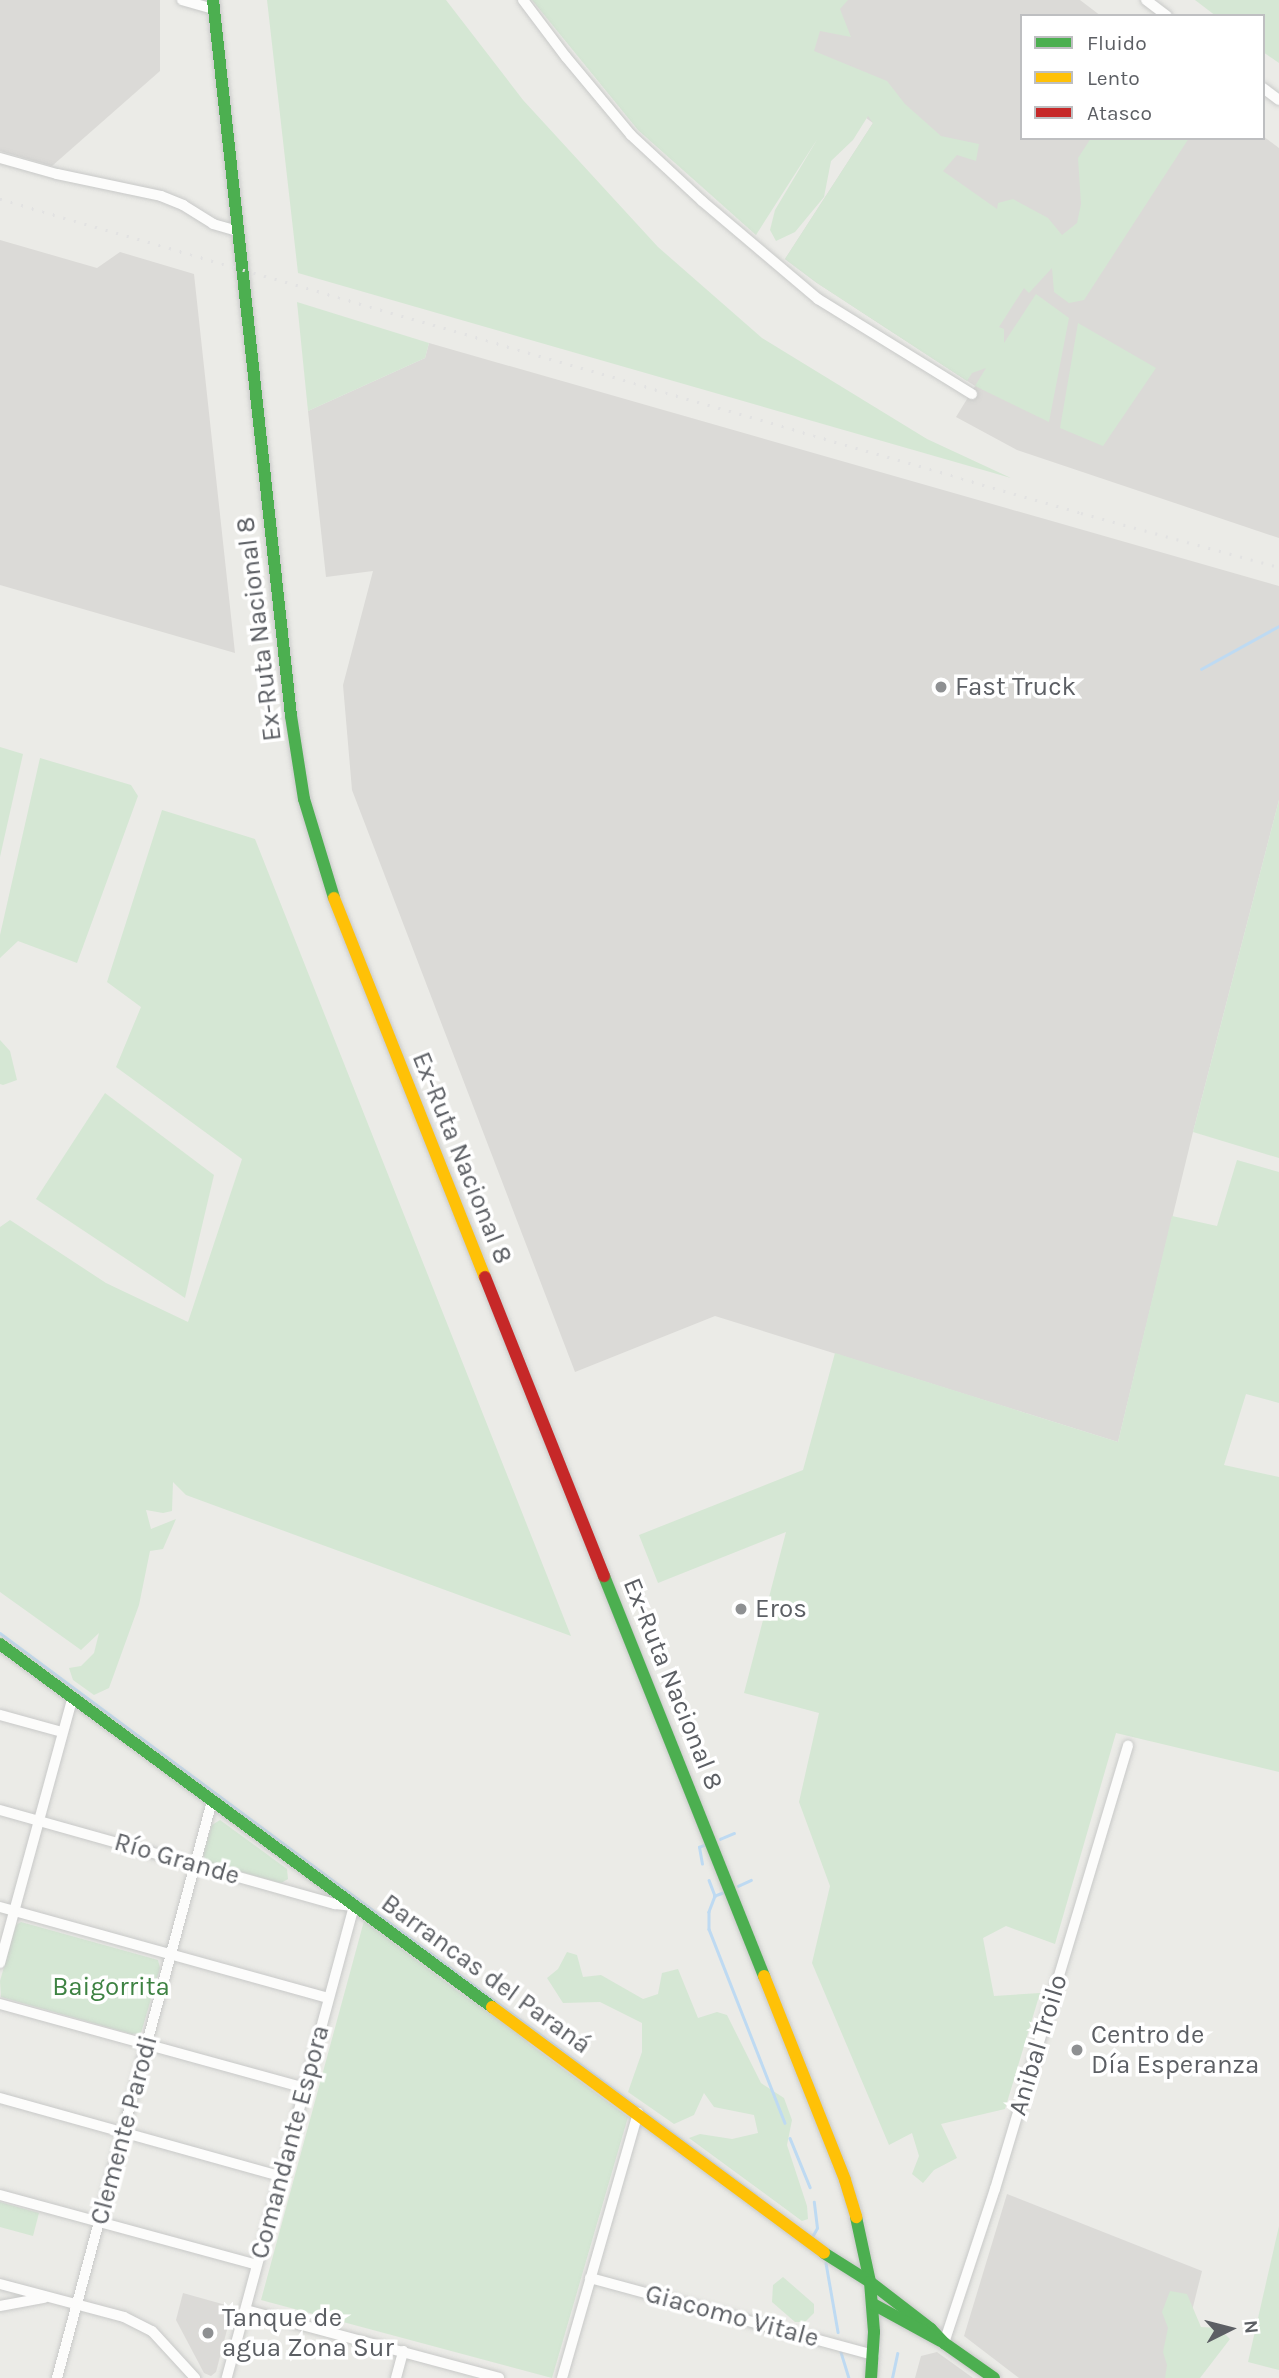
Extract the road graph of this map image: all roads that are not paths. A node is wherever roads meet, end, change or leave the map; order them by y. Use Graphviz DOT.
graph roads {
  1 [pos="182,0"];
  2 [pos="523,0"];
  3 [pos="1146,0"];
  4 [pos="214,5"];
  5 [pos="1164,14"];
  6 [pos="0,158"];
  7 [pos="237,231"];
  8 [pos="972,394"];
  9 [pos="0,1644"];
  10 [pos="72,1699"];
  11 [pos="0,1715"];
  12 [pos="62,1732"];
  13 [pos="1128,1746"];
  14 [pos="212,1801"];
  15 [pos="0,1810"];
  16 [pos="39,1821"];
  17 [pos="195,1865"];
  18 [pos="354,1906"];
  19 [pos="0,1907"];
  20 [pos="14,1911"];
  21 [pos="171,1953"];
  22 [pos="0,1963"];
  23 [pos="329,1998"];
  24 [pos="0,2004"];
  25 [pos="147,2045"];
  26 [pos="305,2088"];
  27 [pos="0,2098"];
  28 [pos="638,2113"];
  29 [pos="124,2130"];
  30 [pos="282,2176"];
  31 [pos="0,2195"];
  32 [pos="99,2222"];
  33 [pos="257,2265"];
  34 [pos="590,2278"];
  35 [pos="870,2282"];
  36 [pos="1,2284"];
  37 [pos="47,2297"];
  38 [pos="873,2304"];
  39 [pos="77,2305"];
  40 [pos="1,2306"];
  41 [pos="246,2310"];
  42 [pos="944,2343"];
  43 [pos="403,2351"];
  44 [pos="874,2355"];
  45 [pos="57,2378"];
  46 [pos="195,2378"];
  47 [pos="227,2378"];
  48 [pos="396,2378"];
  49 [pos="499,2378"];
  50 [pos="562,2378"];
  51 [pos="872,2378"];
  52 [pos="994,2378"];
  1 -- 4 [label="street"];
  2 -- 8 [label="street"];
  3 -- 5 [label="street"];
  4 -- 7 [label="main road, Ex-Ruta Nacional 8"];
  6 -- 7 [label="street"];
  7 -- 35 [label="main road, Ex-Ruta Nacional 8"];
  9 -- 10 [label="main road, Barrancas del Paraná"];
  10 -- 12 [label="street"];
  10 -- 14 [label="main road, Barrancas del Paraná"];
  11 -- 12 [label="street"];
  12 -- 16 [label="street"];
  13 -- 42 [label="street, Anibal Troilo"];
  14 -- 17 [label="street, Clemente Parodi"];
  14 -- 18 [label="main road, Barrancas del Paraná"];
  15 -- 16 [label="street, Río Grande"];
  16 -- 17 [label="street, Río Grande"];
  16 -- 20 [label="street"];
  17 -- 18 [label="street, Río Grande"];
  17 -- 21 [label="street, Clemente Parodi"];
  18 -- 23 [label="street, Comandante Espora"];
  18 -- 28 [label="main road, Barrancas del Paraná"];
  19 -- 20 [label="street"];
  20 -- 21 [label="street"];
  20 -- 22 [label="street"];
  21 -- 23 [label="street"];
  21 -- 25 [label="street, Clemente Parodi"];
  23 -- 26 [label="street, Comandante Espora"];
  24 -- 25 [label="street"];
  25 -- 26 [label="street"];
  25 -- 29 [label="street, Clemente Parodi"];
  26 -- 30 [label="street, Comandante Espora"];
  27 -- 29 [label="street"];
  28 -- 34 [label="street"];
  28 -- 35 [label="main road, Barrancas del Paraná"];
  29 -- 30 [label="street"];
  29 -- 32 [label="street, Clemente Parodi"];
  30 -- 33 [label="street, Comandante Espora"];
  31 -- 32 [label="street"];
  32 -- 33 [label="street"];
  32 -- 39 [label="street, Clemente Parodi"];
  33 -- 41 [label="street, Comandante Espora"];
  34 -- 44 [label="street, Giacomo Vitale"];
  34 -- 50 [label="street"];
  35 -- 38 [label="main road, Ex-Ruta Nacional 8"];
  35 -- 42 [label="main road, Barrancas del Paraná"];
  36 -- 37 [label="street"];
  36 -- 40 [label="street"];
  37 -- 39 [label="street"];
  37 -- 40 [label="street"];
  38 -- 42 [label="main road, Barrancas del Paraná"];
  38 -- 44 [label="main road, Ex-Ruta Nacional 8"];
  39 -- 45 [label="street, Clemente Parodi"];
  39 -- 46 [label="street"];
  41 -- 43 [label="street"];
  41 -- 47 [label="street, Comandante Espora"];
  42 -- 52 [label="main road, Barrancas del Paraná"];
  43 -- 48 [label="street"];
  43 -- 49 [label="street"];
  44 -- 51 [label="main road, Ex-Ruta Nacional 8"];
}
